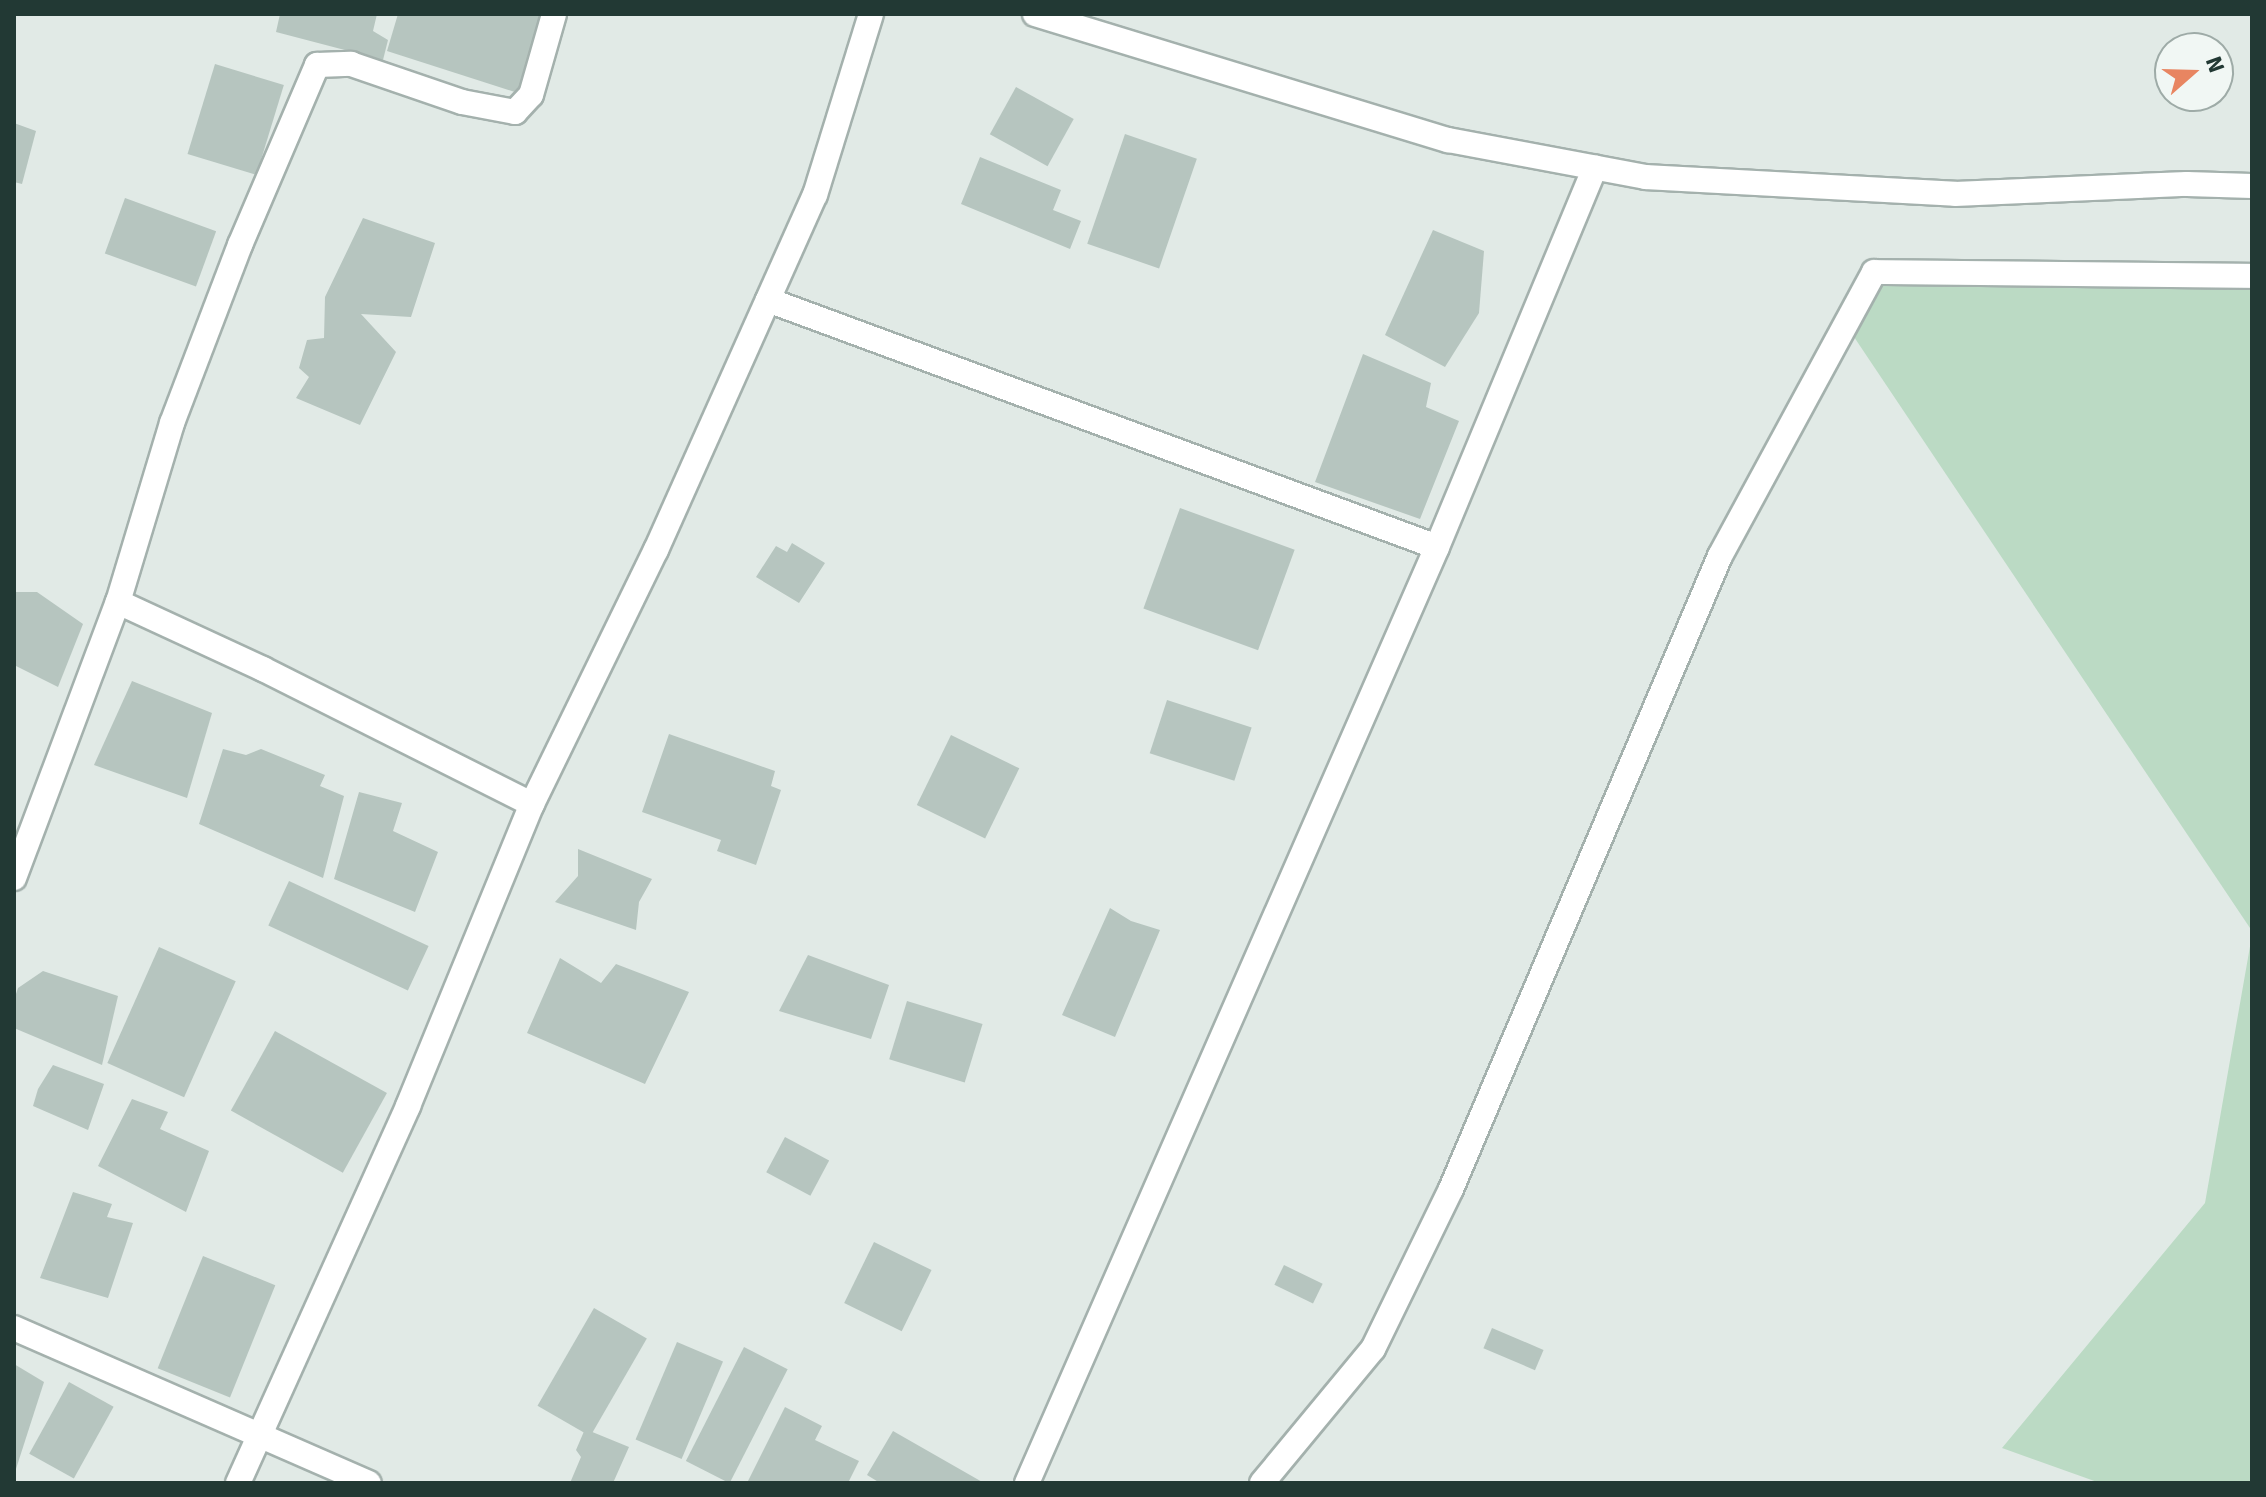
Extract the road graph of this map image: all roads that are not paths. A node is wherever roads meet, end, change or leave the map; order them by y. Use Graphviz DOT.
graph roads {
  1 [pos="554,14"];
  2 [pos="871,14"];
  3 [pos="1035,14"];
  4 [pos="1595,168"];
  5 [pos="2252,186"];
  6 [pos="2252,276"];
  7 [pos="768,300"];
  8 [pos="1437,547"];
  9 [pos="118,602"];
  10 [pos="532,804"];
  11 [pos="14,878"];
  12 [pos="14,1328"];
  13 [pos="260,1434"];
  14 [pos="238,1483"];
  15 [pos="369,1483"];
  16 [pos="1027,1483"];
  17 [pos="1262,1483"];
  1 -- 9 [label="street"];
  2 -- 7 [label="street"];
  3 -- 4 [label="street"];
  4 -- 5 [label="street"];
  4 -- 8 [label="street"];
  6 -- 17 [label="street"];
  7 -- 8 [label="street"];
  7 -- 10 [label="street"];
  8 -- 16 [label="street"];
  9 -- 10 [label="street"];
  9 -- 11 [label="street"];
  10 -- 13 [label="street"];
  12 -- 13 [label="street"];
  13 -- 14 [label="street"];
  13 -- 15 [label="street"];
}
